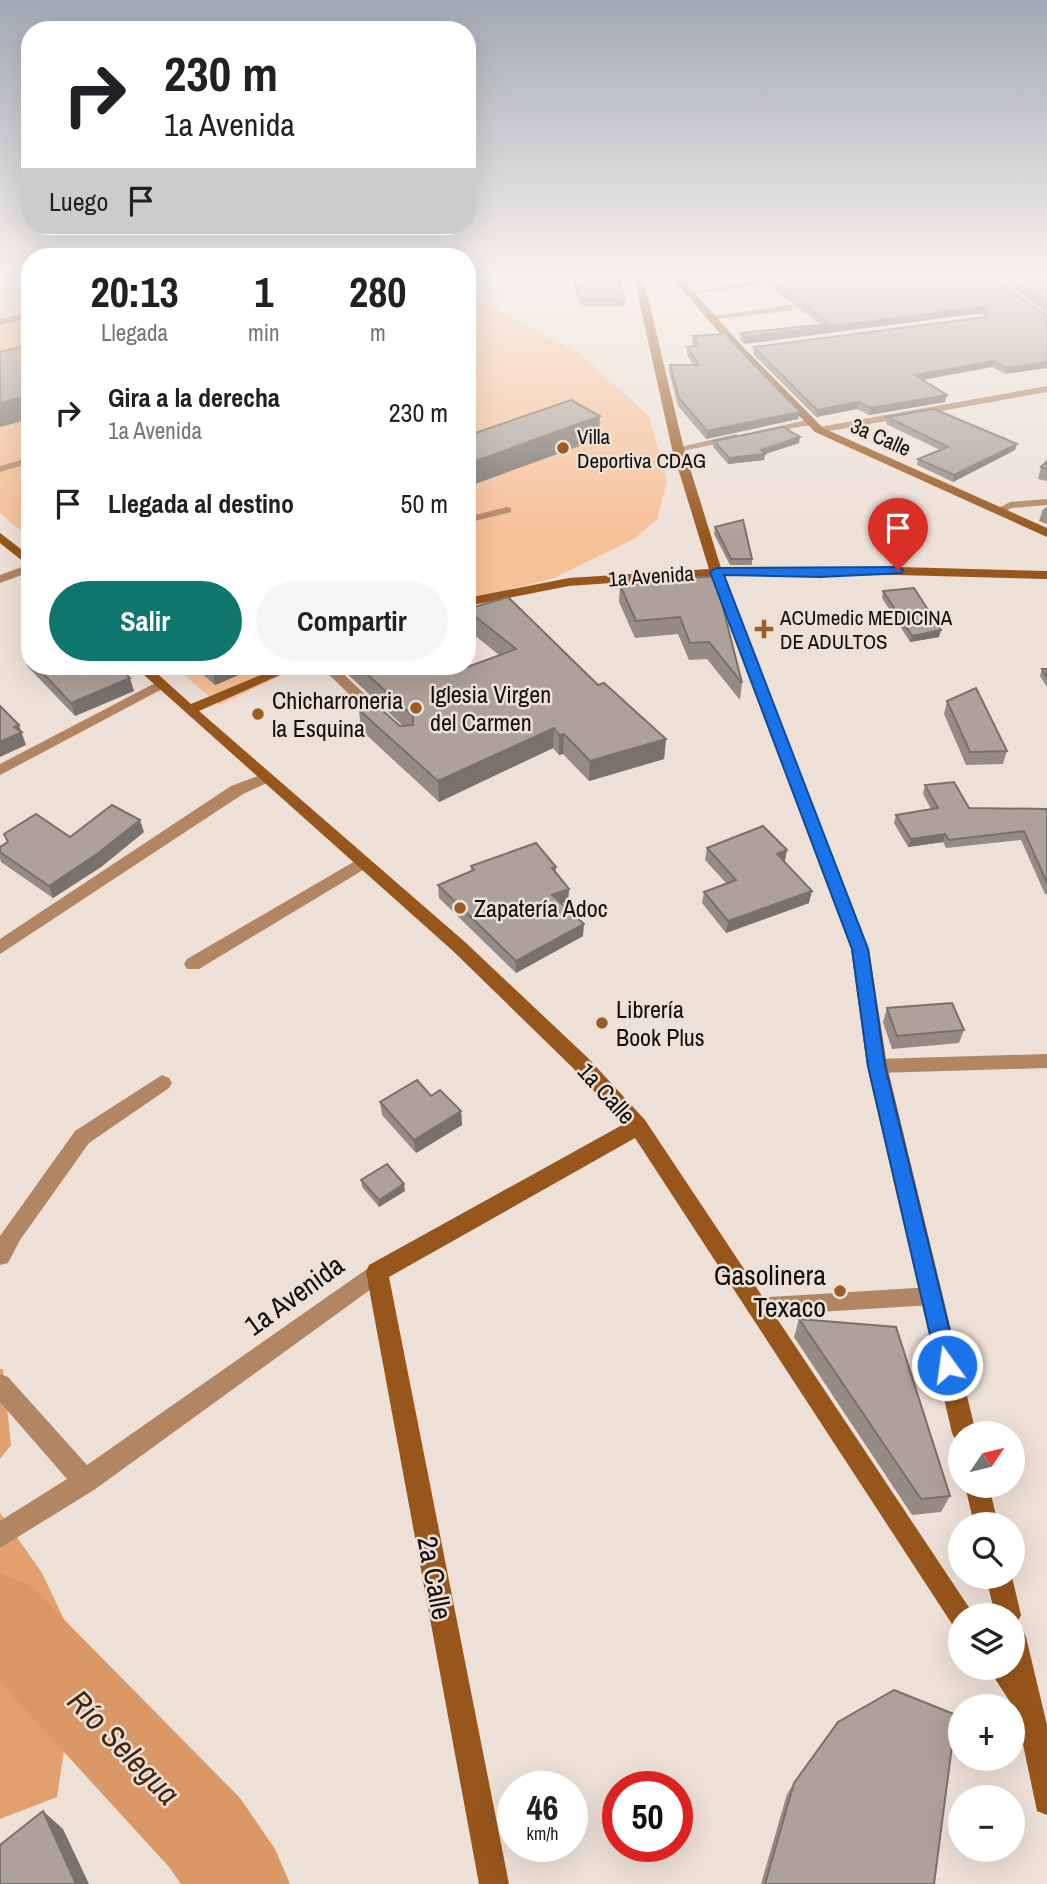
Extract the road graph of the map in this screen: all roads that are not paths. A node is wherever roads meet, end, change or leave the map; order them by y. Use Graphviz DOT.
graph roads {
  1 [pos="657,361"];
  2 [pos="751,361"];
  3 [pos="1047,389"];
  4 [pos="815,426"];
  5 [pos="678,449"];
  6 [pos="21,463"];
  7 [pos="0,469"];
  8 [pos="1047,502"];
  9 [pos="507,510"];
  10 [pos="998,511"];
  11 [pos="476,518"];
  12 [pos="1047,533"];
  13 [pos="2,541"];
  14 [pos="21,555"];
  15 [pos="21,571"];
  16 [pos="716,572"];
  17 [pos="1047,575"];
  18 [pos="0,579"];
  19 [pos="476,600"];
  20 [pos="151,675"];
  21 [pos="272,675"];
  22 [pos="336,675"];
  23 [pos="161,684"];
  24 [pos="190,710"];
  25 [pos="397,732"];
  26 [pos="0,769"];
  27 [pos="266,778"];
  28 [pos="362,863"];
  29 [pos="0,948"];
  30 [pos="194,964"];
  31 [pos="1047,1061"];
  32 [pos="877,1066"];
  33 [pos="162,1083"];
  34 [pos="638,1126"];
  35 [pos="0,1256"];
  36 [pos="377,1272"];
  37 [pos="931,1296"];
  38 [pos="756,1307"];
  39 [pos="0,1385"];
  40 [pos="961,1421"];
  41 [pos="85,1481"];
  42 [pos="0,1535"];
  43 [pos="953,1603"];
  44 [pos="1010,1680"];
  45 [pos="1024,1680"];
  46 [pos="1030,1706"];
  47 [pos="1046,1772"];
  48 [pos="1047,1801"];
  49 [pos="494,1884"];
  1 -- 5 [label="main road"];
  2 -- 4 [label="main road, 3a Calle"];
  3 -- 4 [label="street"];
  4 -- 5 [label="street"];
  4 -- 10 [label="main road, 3a Calle"];
  5 -- 16 [label="main road"];
  6 -- 7 [label="lane"];
  8 -- 10 [label="lane"];
  9 -- 11 [label="lane"];
  10 -- 12 [label="main road, 3a Calle"];
  13 -- 14 [label="main road"];
  15 -- 18 [label="street"];
  16 -- 17 [label="main road, 1a Avenida"];
  16 -- 19 [label="main road, 1a Avenida"];
  16 -- 32 [label="main road"];
  20 -- 23 [label="main road, 1a Calle"];
  21 -- 24 [label="main road"];
  22 -- 25 [label="street"];
  23 -- 24 [label="main road, 1a Calle"];
  23 -- 26 [label="street"];
  24 -- 27 [label="main road, 1a Calle"];
  27 -- 28 [label="main road, 1a Calle"];
  27 -- 29 [label="street"];
  28 -- 30 [label="street"];
  28 -- 34 [label="main road, 1a Calle"];
  31 -- 32 [label="street"];
  32 -- 37 [label="main road"];
  33 -- 35 [label="street"];
  34 -- 36 [label="main road, 1a Avenida"];
  34 -- 38 [label="main road, 1a Calle"];
  36 -- 41 [label="street, 1a Avenida"];
  36 -- 49 [label="main road, 2a Calle"];
  37 -- 38 [label="lane"];
  37 -- 40 [label="main road"];
  38 -- 43 [label="main road, 1a Calle"];
  39 -- 41 [label="street"];
  41 -- 42 [label="street, 1a Avenida"];
  44 -- 46 [label="main road"];
  45 -- 46 [label="main road"];
  46 -- 47 [label="main road"];
  47 -- 48 [label="main road"];
}
